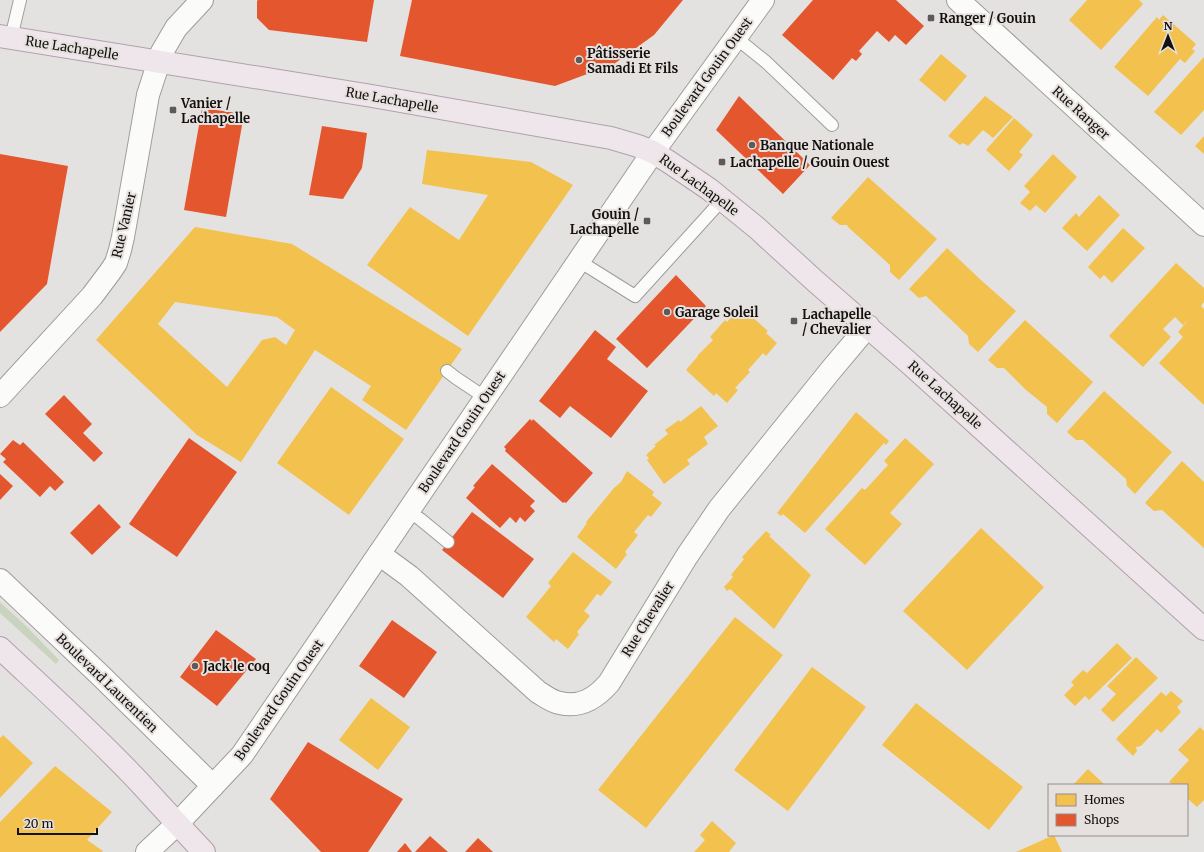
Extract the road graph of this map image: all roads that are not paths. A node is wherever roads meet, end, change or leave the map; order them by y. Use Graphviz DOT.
graph roads {
  1 [pos="20,0"];
  2 [pos="202,0"];
  3 [pos="763,0"];
  4 [pos="958,0"];
  5 [pos="5,37"];
  6 [pos="735,37"];
  7 [pos="159,62"];
  8 [pos="832,125"];
  9 [pos="653,152"];
  10 [pos="722,200"];
  11 [pos="1204,225"];
  12 [pos="579,261"];
  13 [pos="868,326"];
  14 [pos="447,371"];
  15 [pos="0,396"];
  16 [pos="486,398"];
  17 [pos="408,512"];
  18 [pos="448,542"];
  19 [pos="379,554"];
  20 [pos="0,580"];
  21 [pos="1204,629"];
  22 [pos="0,648"];
  23 [pos="213,786"];
  24 [pos="177,824"];
  25 [pos="147,852"];
  26 [pos="204,852"];
  1 -- 5 [label="lane"];
  2 -- 7 [label="street, Rue Vanier"];
  3 -- 6 [label="street, Boulevard Gouin Ouest"];
  4 -- 11 [label="street, Rue Ranger"];
  5 -- 7 [label="main road, Rue Lachapelle"];
  6 -- 8 [label="lane"];
  6 -- 9 [label="street, Boulevard Gouin Ouest"];
  7 -- 9 [label="main road, Rue Lachapelle"];
  7 -- 15 [label="street, Rue Vanier"];
  9 -- 10 [label="main road, Rue Lachapelle"];
  9 -- 12 [label="street, Boulevard Gouin Ouest"];
  10 -- 12 [label="lane"];
  10 -- 13 [label="main road, Rue Lachapelle"];
  12 -- 16 [label="street, Boulevard Gouin Ouest"];
  13 -- 19 [label="street, Rue Chevalier"];
  13 -- 21 [label="main road, Rue Lachapelle"];
  14 -- 16 [label="lane"];
  16 -- 17 [label="street, Boulevard Gouin Ouest"];
  17 -- 18 [label="lane"];
  17 -- 19 [label="street, Boulevard Gouin Ouest"];
  19 -- 23 [label="street, Boulevard Gouin Ouest"];
  20 -- 23 [label="street, Boulevard Laurentien"];
  22 -- 24 [label="main road"];
  23 -- 24 [label="street, Boulevard Gouin Ouest"];
  24 -- 25 [label="street, Boulevard Gouin Ouest"];
  24 -- 26 [label="main road"];
}
